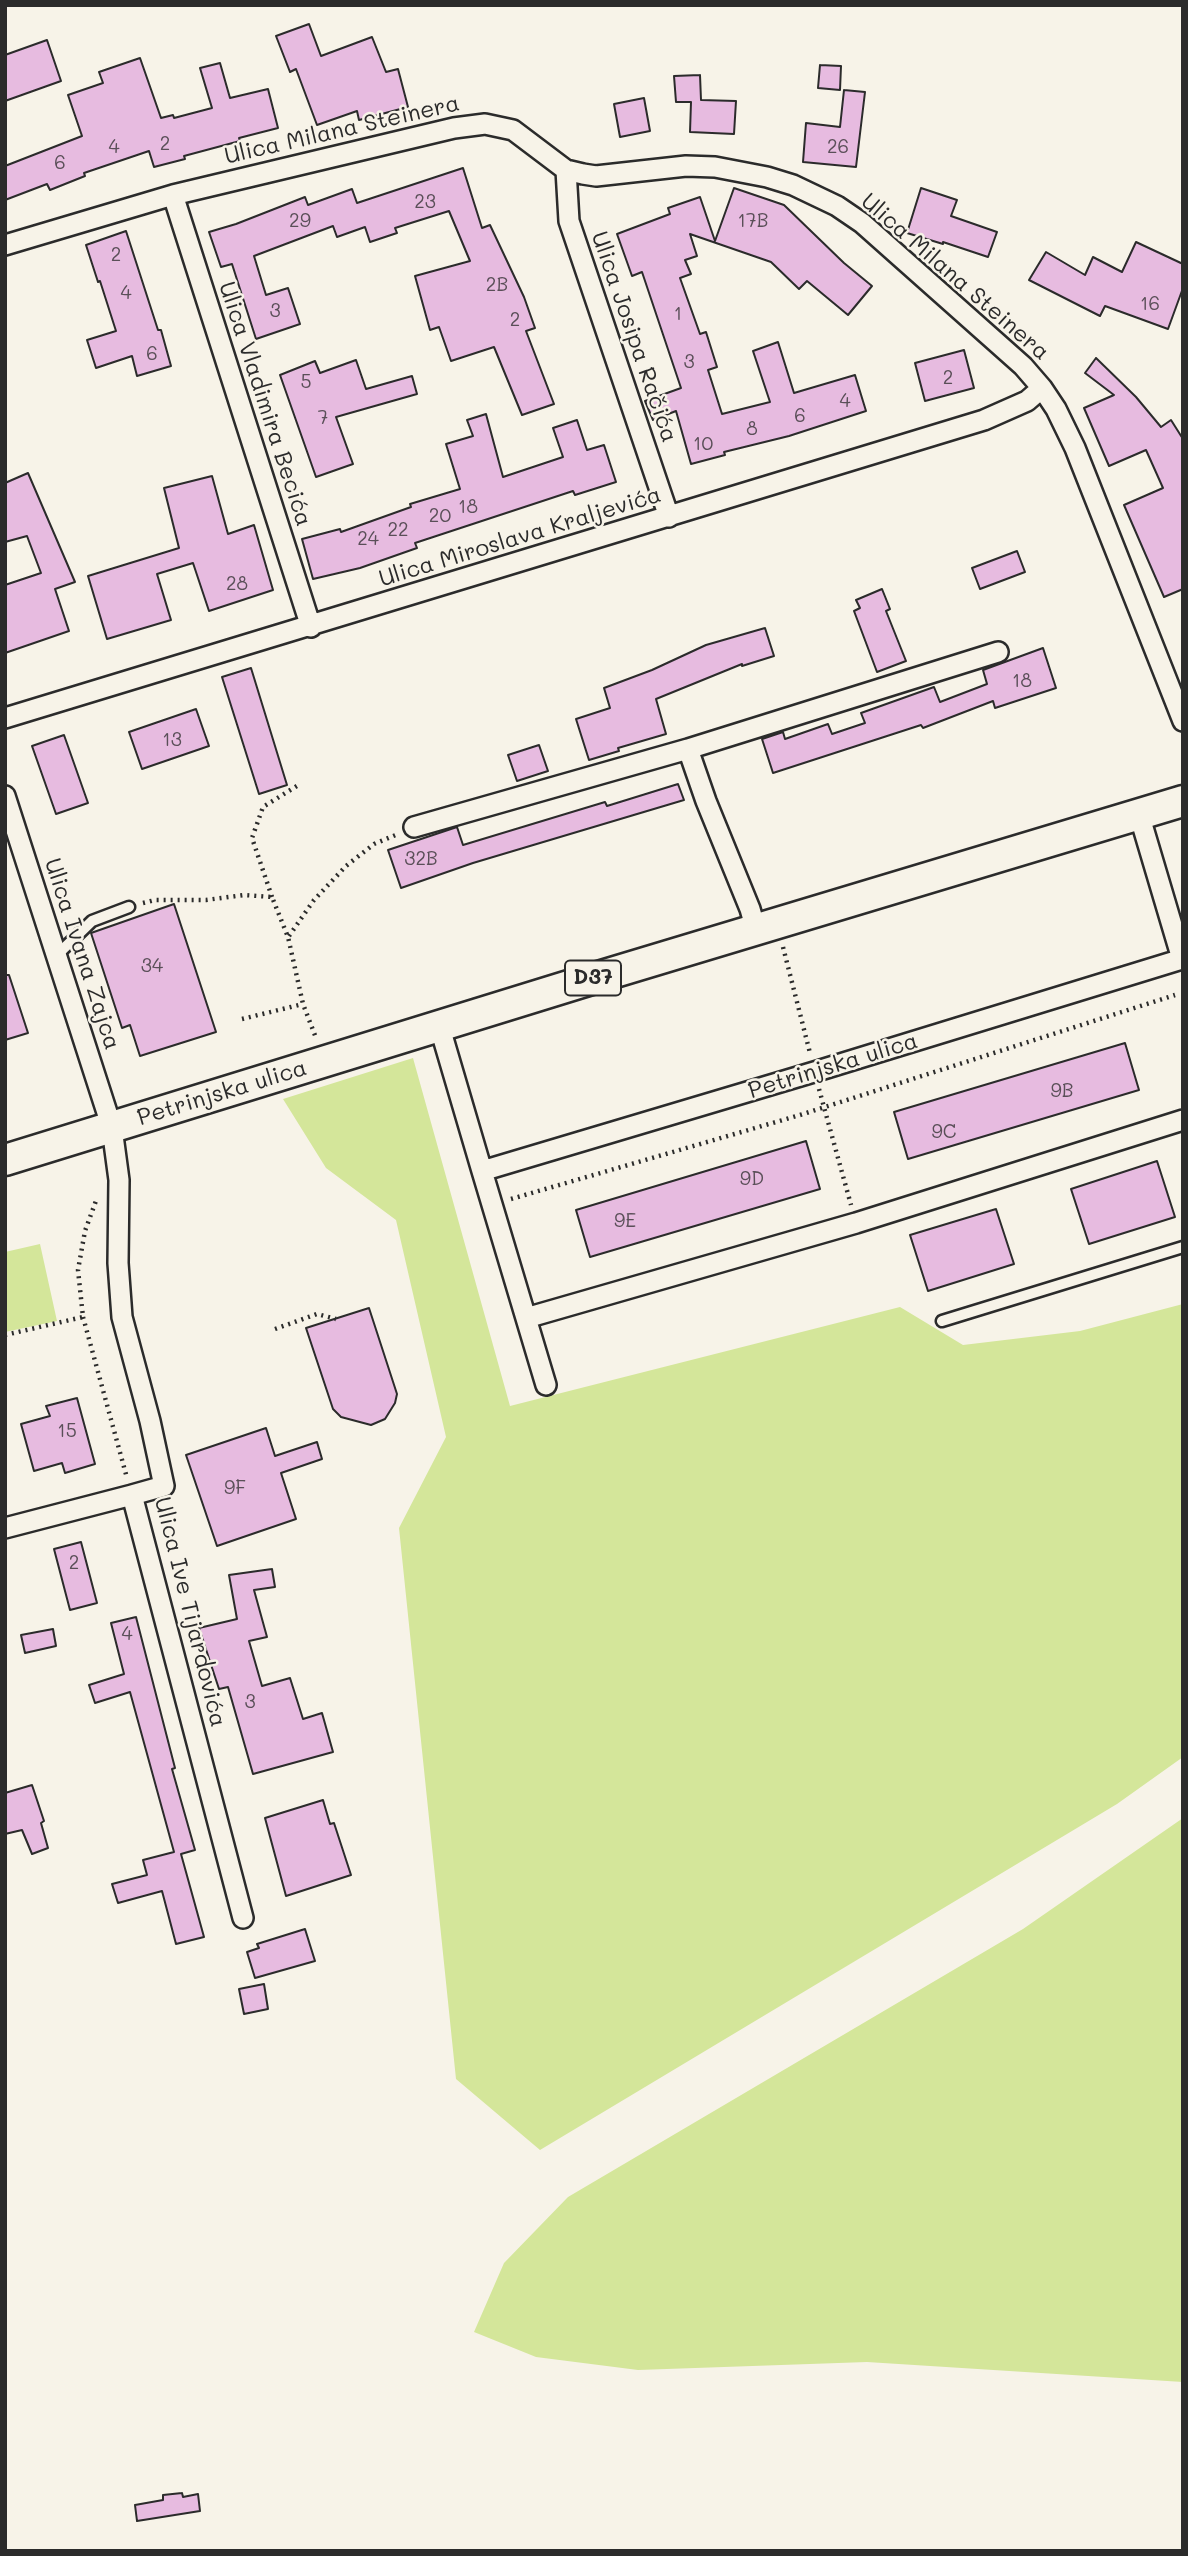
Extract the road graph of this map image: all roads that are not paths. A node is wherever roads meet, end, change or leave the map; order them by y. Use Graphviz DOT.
graph roads {
  1 [pos="566,170"];
  2 [pos="173,195"];
  3 [pos="5,245"];
  4 [pos="1042,388"];
  5 [pos="668,517"];
  6 [pos="311,627"];
  7 [pos="998,652"];
  8 [pos="5,718"];
  9 [pos="1183,721"];
  10 [pos="688,749"];
  11 [pos="5,796"];
  12 [pos="1183,801"];
  13 [pos="1139,814"];
  14 [pos="414,827"];
  15 [pos="129,906"];
  16 [pos="756,930"];
  17 [pos="57,955"];
  18 [pos="1182,961"];
  19 [pos="440,1027"];
  20 [pos="1183,1120"];
  21 [pos="112,1128"];
  22 [pos="5,1160"];
  23 [pos="482,1171"];
  24 [pos="1183,1247"];
  25 [pos="526,1318"];
  26 [pos="942,1321"];
  27 [pos="546,1385"];
  28 [pos="132,1495"];
  29 [pos="5,1528"];
  30 [pos="243,1918"];
  1 -- 2 [label="street, Ulica Milana Steinera"];
  1 -- 4 [label="street, Ulica Milana Steinera"];
  1 -- 5 [label="street, Ulica Josipa Račića"];
  2 -- 3 [label="street, Ulica Milana Steinera"];
  2 -- 6 [label="street, Ulica Vladimira Becića"];
  4 -- 5 [label="street, Ulica Miroslava Kraljevića"];
  4 -- 9 [label="street, Ulica Milana Steinera"];
  5 -- 6 [label="street, Ulica Miroslava Kraljevića"];
  6 -- 8 [label="street, Ulica Miroslava Kraljevića"];
  7 -- 10 [label="street"];
  10 -- 14 [label="street"];
  10 -- 16 [label="street"];
  11 -- 17 [label="street, Ulica Ivana Zajca"];
  12 -- 13 [label="main road, Petrinjska ulica / D37"];
  13 -- 16 [label="main road, Petrinjska ulica / D37"];
  13 -- 18 [label="street, Petrinjska ulica"];
  15 -- 17 [label="lane"];
  16 -- 19 [label="main road, Petrinjska ulica / D37"];
  17 -- 21 [label="street, Ulica Ivana Zajca"];
  18 -- 23 [label="street, Petrinjska ulica"];
  19 -- 21 [label="main road, Petrinjska ulica / D37"];
  19 -- 23 [label="street"];
  20 -- 25 [label="street"];
  21 -- 22 [label="main road, Petrinjska ulica / D37"];
  21 -- 28 [label="street, Ulica Ive Tijardovića"];
  23 -- 25 [label="street"];
  24 -- 26 [label="lane"];
  25 -- 27 [label="street"];
  28 -- 29 [label="street"];
  28 -- 30 [label="street, Ulica Ive Tijardovića"];
}
